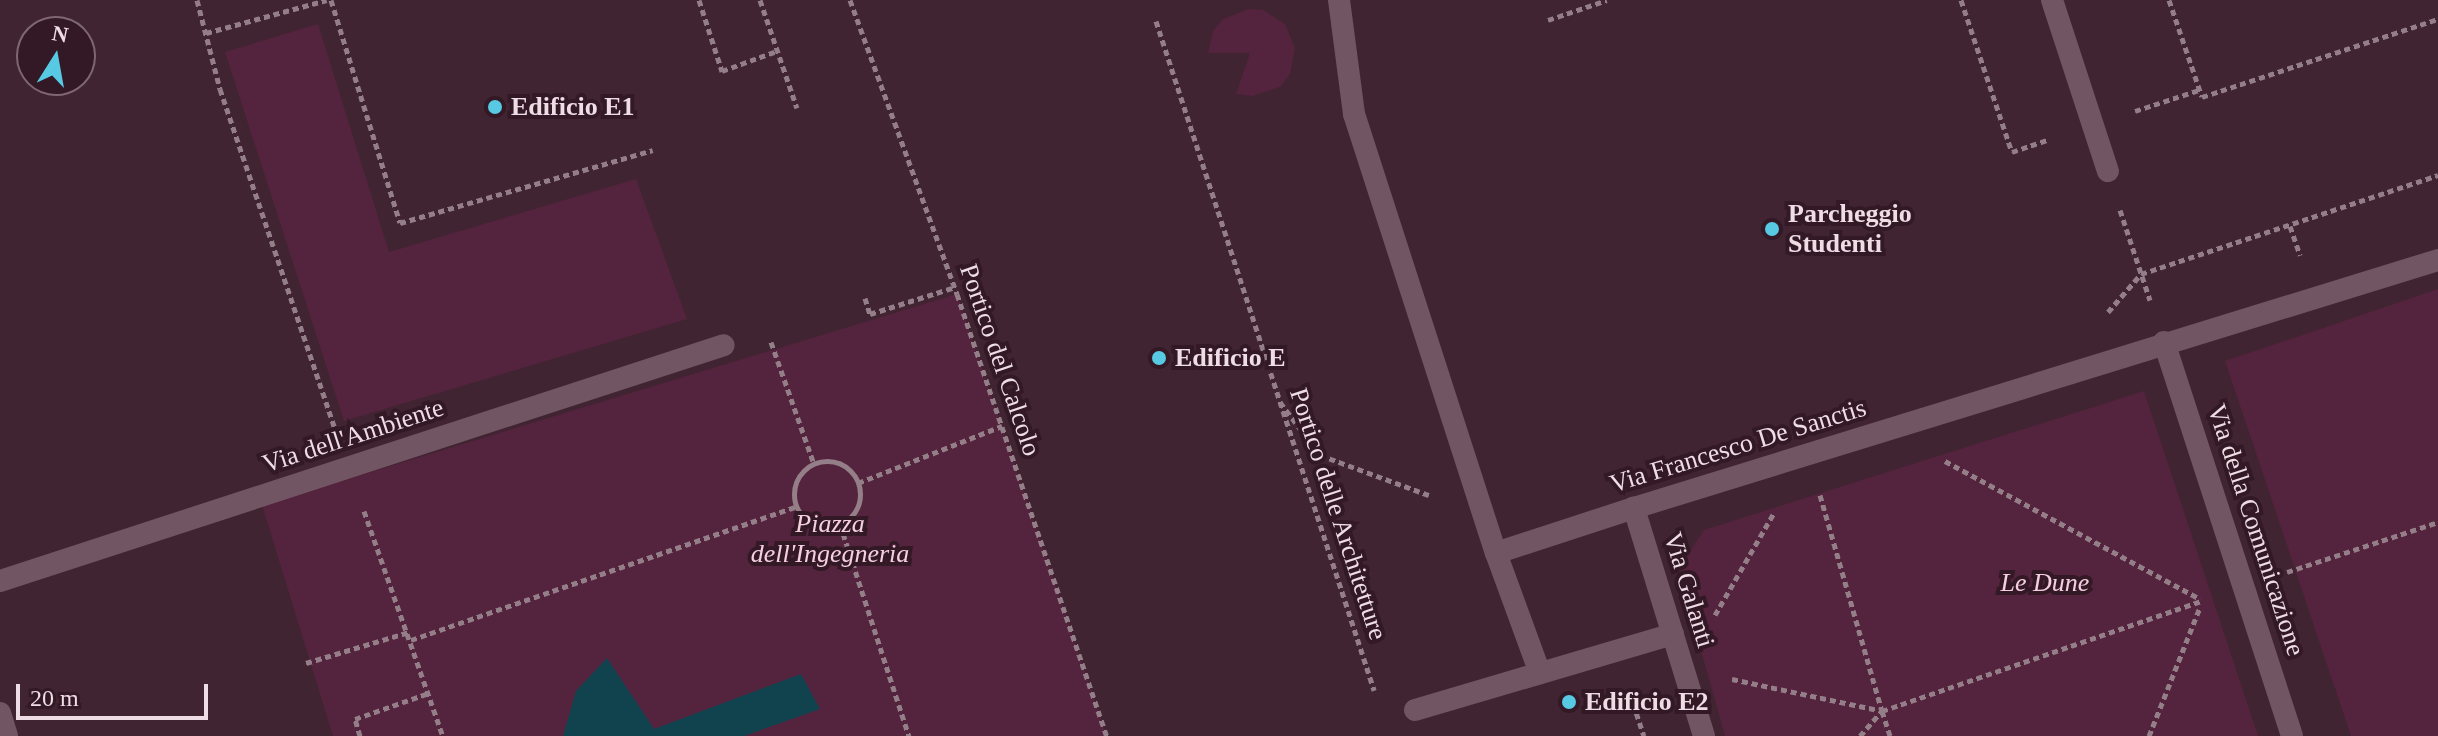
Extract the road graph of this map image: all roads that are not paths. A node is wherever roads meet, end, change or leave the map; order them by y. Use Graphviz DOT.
graph roads {
  1 [pos="1339,0"];
  2 [pos="2052,0"];
  3 [pos="2108,171"];
  4 [pos="2438,260"];
  5 [pos="2164,342"];
  6 [pos="724,345"];
  7 [pos="1634,508"];
  8 [pos="1496,553"];
  9 [pos="0,581"];
  10 [pos="1673,634"];
  11 [pos="1540,673"];
  12 [pos="1415,710"];
  13 [pos="0,713"];
  14 [pos="7,736"];
  15 [pos="1704,736"];
  16 [pos="2292,736"];
  1 -- 8 [label="street"];
  2 -- 3 [label="street"];
  4 -- 5 [label="street, Via Francesco De Sanctis"];
  5 -- 7 [label="street, Via Francesco De Sanctis"];
  5 -- 16 [label="street, Via della Comunicazione"];
  6 -- 9 [label="street, Via dell'Ambiente"];
  7 -- 8 [label="street, Via Francesco De Sanctis"];
  7 -- 10 [label="street, Via Galanti"];
  8 -- 11 [label="street"];
  10 -- 11 [label="street"];
  10 -- 15 [label="street, Via Galanti"];
  11 -- 12 [label="street"];
  13 -- 14 [label="street"];
}
